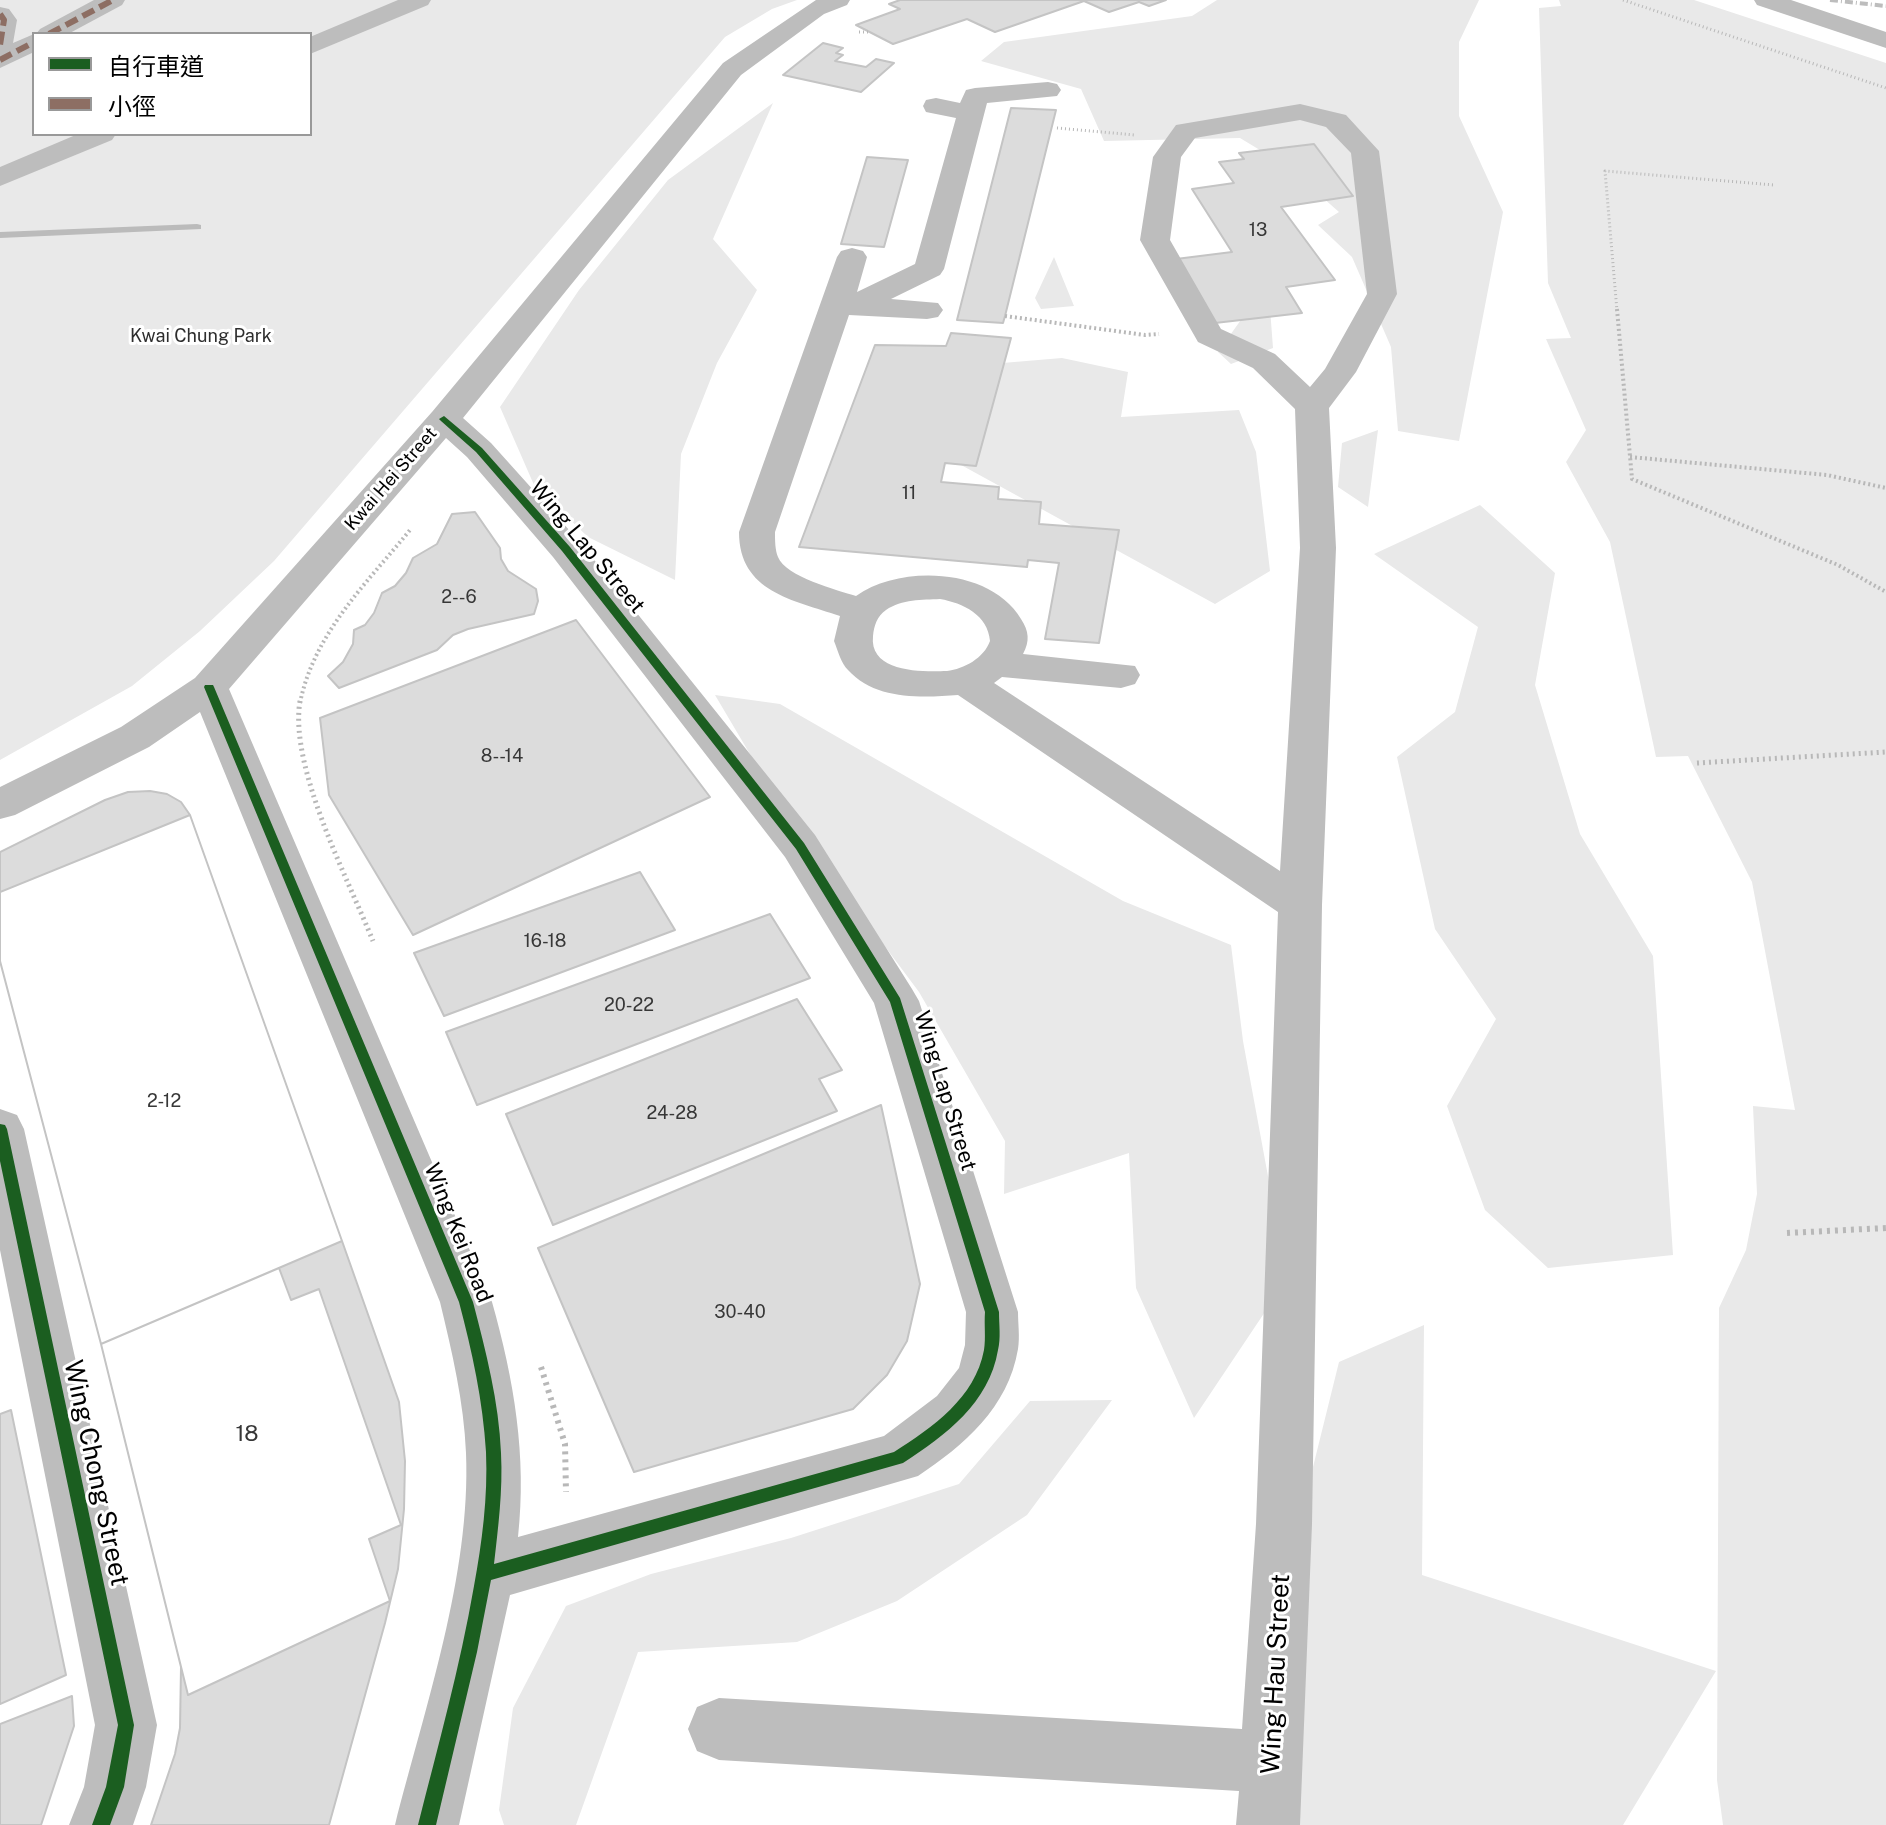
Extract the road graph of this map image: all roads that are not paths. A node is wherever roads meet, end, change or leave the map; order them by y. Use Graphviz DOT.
graph roads {
  1 [pos="113,0"];
  2 [pos="419,0"];
  3 [pos="838,0"];
  4 [pos="1766,0"];
  5 [pos="0,14"];
  6 [pos="53,32"];
  7 [pos="1886,40"];
  8 [pos="32,43"];
  9 [pos="0,45"];
  10 [pos="312,45"];
  11 [pos="0,60"];
  12 [pos="1048,90"];
  13 [pos="936,106"];
  14 [pos="971,113"];
  15 [pos="97,136"];
  16 [pos="0,177"];
  17 [pos="852,257"];
  18 [pos="844,305"];
  19 [pos="927,310"];
  20 [pos="1312,407"];
  21 [pos="444,419"];
  22 [pos="862,611"];
  23 [pos="980,673"];
  24 [pos="1121,675"];
  25 [pos="209,687"];
  26 [pos="0,805"];
  27 [pos="1300,905"];
  28 [pos="0,1129"];
  29 [pos="486,1574"];
  30 [pos="719,1729"];
  31 [pos="1272,1762"];
  32 [pos="101,1825"];
  33 [pos="427,1825"];
  34 [pos="1268,1825"];
  1 -- 6 [label="street"];
  2 -- 10 [label="street"];
  3 -- 21 [label="street, Kwai Hei Street"];
  4 -- 7 [label="street"];
  5 -- 9 [label="street"];
  8 -- 11 [label="street"];
  12 -- 14 [label="street"];
  13 -- 14 [label="street"];
  14 -- 18 [label="street"];
  15 -- 16 [label="street"];
  17 -- 18 [label="street"];
  18 -- 19 [label="street"];
  18 -- 22 [label="street"];
  20 -- 20 [label="street"];
  20 -- 27 [label="street, Wing Hau Street"];
  21 -- 25 [label="street, Kwai Hei Street"];
  21 -- 29 [label="street, Wing Lap Street"];
  22 -- 23 [label="street"];
  22 -- 23 [label="street"];
  23 -- 24 [label="street"];
  23 -- 27 [label="street"];
  25 -- 26 [label="street, Kwai Hei Street"];
  25 -- 29 [label="street, Wing Kei Road"];
  27 -- 31 [label="street, Wing Hau Street"];
  28 -- 32 [label="street, Wing Chong Street"];
  29 -- 33 [label="street, Wing Kei Road"];
  30 -- 31 [label="street"];
  31 -- 34 [label="street, Wing Hau Street"];
}
